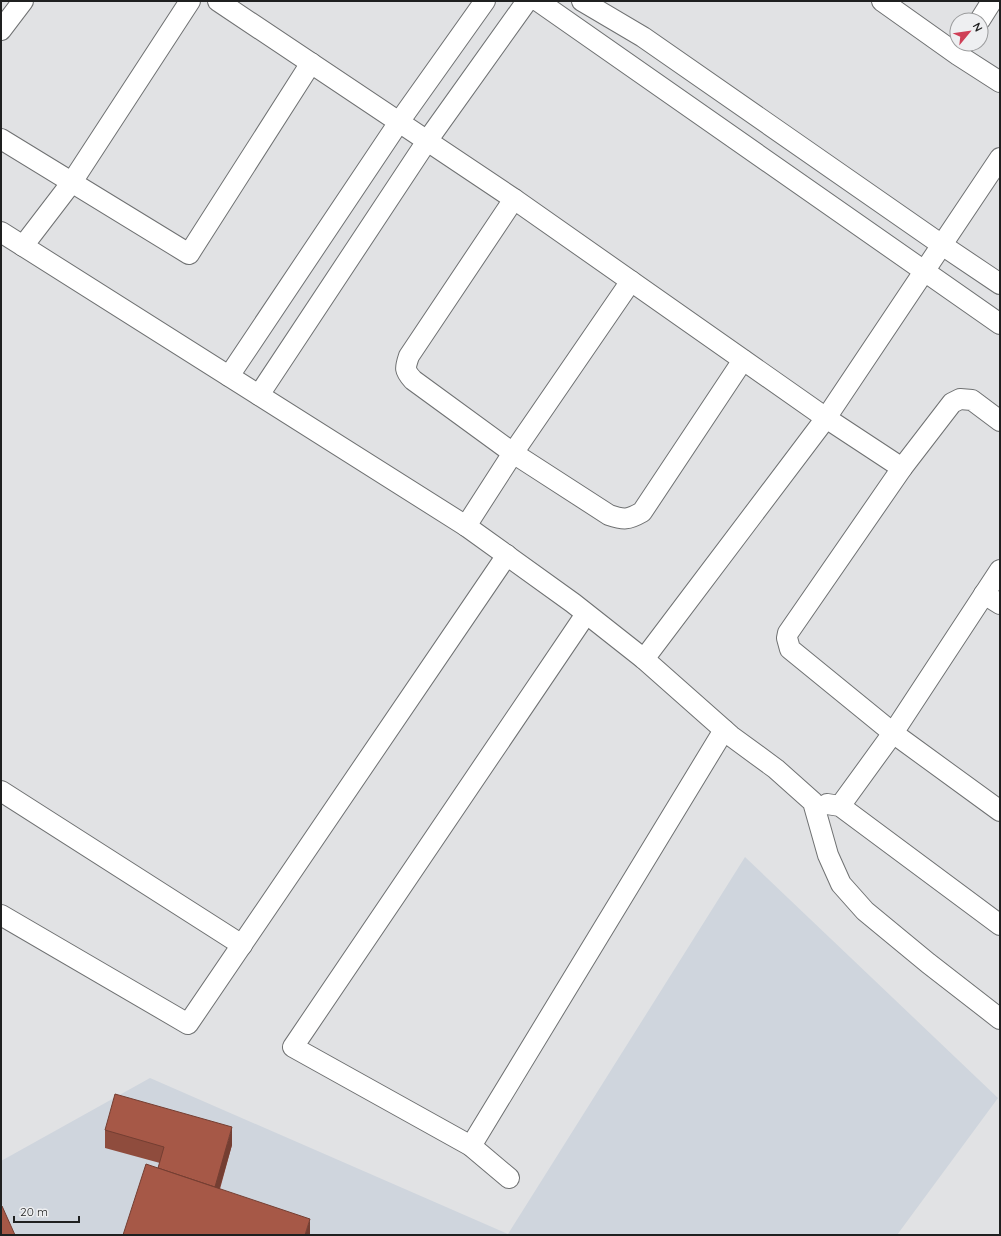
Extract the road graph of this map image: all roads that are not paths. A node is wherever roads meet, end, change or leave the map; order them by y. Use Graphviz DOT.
graph roads {
  1 [pos="23,1"];
  2 [pos="190,1"];
  3 [pos="218,1"];
  4 [pos="485,1"];
  5 [pos="527,1"];
  6 [pos="538,1"];
  7 [pos="582,1"];
  8 [pos="882,1"];
  9 [pos="992,1"];
  10 [pos="985,12"];
  11 [pos="1,30"];
  12 [pos="949,42"];
  13 [pos="965,52"];
  14 [pos="311,63"];
  15 [pos="1000,82"];
  16 [pos="399,122"];
  17 [pos="1,139"];
  18 [pos="427,141"];
  19 [pos="1000,158"];
  20 [pos="72,182"];
  21 [pos="514,199"];
  22 [pos="1,232"];
  23 [pos="942,245"];
  24 [pos="23,246"];
  25 [pos="924,272"];
  26 [pos="631,281"];
  27 [pos="1000,284"];
  28 [pos="1000,324"];
  29 [pos="743,360"];
  30 [pos="229,376"];
  31 [pos="259,395"];
  32 [pos="826,418"];
  33 [pos="1000,421"];
  34 [pos="513,453"];
  35 [pos="902,468"];
  36 [pos="466,526"];
  37 [pos="507,555"];
  38 [pos="1000,570"];
  39 [pos="992,599"];
  40 [pos="586,614"];
  41 [pos="644,659"];
  42 [pos="724,730"];
  43 [pos="893,733"];
  44 [pos="1,791"];
  45 [pos="813,802"];
  46 [pos="840,806"];
  47 [pos="1000,811"];
  48 [pos="1,915"];
  49 [pos="1000,925"];
  50 [pos="242,945"];
  51 [pos="1000,1019"];
  52 [pos="471,1146"];
  53 [pos="509,1178"];
  1 -- 11 [label="street"];
  2 -- 20 [label="street"];
  3 -- 14 [label="street"];
  4 -- 16 [label="street"];
  5 -- 18 [label="street"];
  6 -- 25 [label="street"];
  7 -- 23 [label="street"];
  8 -- 12 [label="street"];
  9 -- 10 [label="street"];
  13 -- 15 [label="street"];
  14 -- 16 [label="street"];
  14 -- 20 [label="street"];
  16 -- 18 [label="street"];
  16 -- 30 [label="street"];
  17 -- 20 [label="street"];
  18 -- 21 [label="street"];
  18 -- 31 [label="street"];
  19 -- 23 [label="street"];
  20 -- 24 [label="street"];
  21 -- 26 [label="street"];
  21 -- 34 [label="street"];
  22 -- 24 [label="street"];
  23 -- 25 [label="street"];
  23 -- 27 [label="street"];
  24 -- 30 [label="street"];
  25 -- 28 [label="street"];
  25 -- 32 [label="street"];
  26 -- 29 [label="street"];
  26 -- 34 [label="street"];
  29 -- 32 [label="street"];
  29 -- 34 [label="street"];
  30 -- 31 [label="street"];
  31 -- 36 [label="street"];
  32 -- 35 [label="street"];
  32 -- 41 [label="street"];
  33 -- 35 [label="street"];
  34 -- 36 [label="street"];
  35 -- 43 [label="street"];
  36 -- 37 [label="street"];
  37 -- 40 [label="street"];
  37 -- 50 [label="street"];
  38 -- 39 [label="street"];
  39 -- 43 [label="street"];
  40 -- 41 [label="street"];
  40 -- 52 [label="street"];
  41 -- 42 [label="street"];
  42 -- 45 [label="street"];
  42 -- 52 [label="street"];
  43 -- 46 [label="street"];
  43 -- 47 [label="street"];
  44 -- 50 [label="street"];
  45 -- 46 [label="street"];
  45 -- 51 [label="street"];
  46 -- 49 [label="street"];
  48 -- 50 [label="street"];
  52 -- 53 [label="street"];
}
